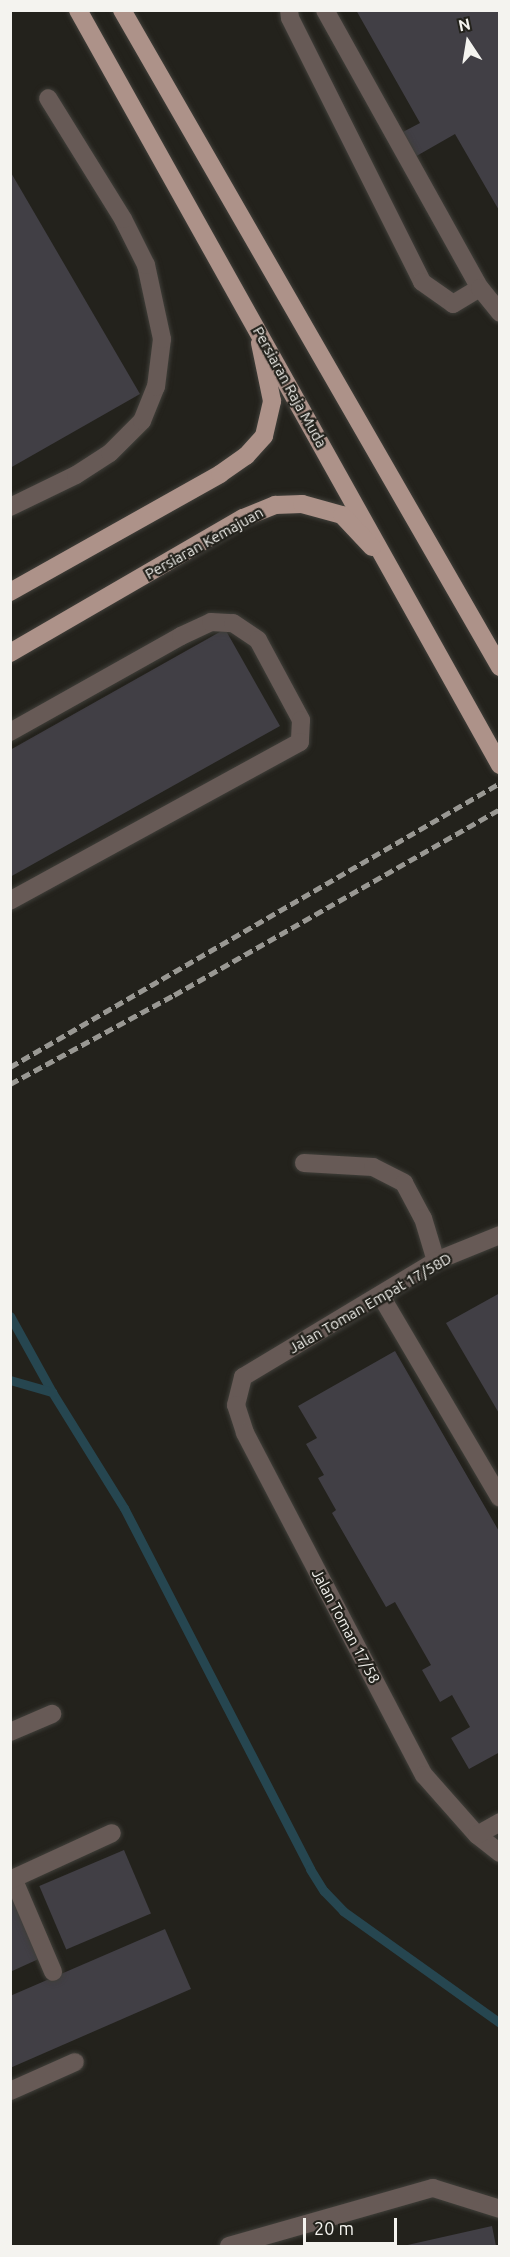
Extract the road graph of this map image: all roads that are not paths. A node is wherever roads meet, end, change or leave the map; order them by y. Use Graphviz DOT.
graph roads {
  1 [pos="78,10"];
  2 [pos="122,10"];
  3 [pos="289,10"];
  4 [pos="325,10"];
  5 [pos="48,98"];
  6 [pos="480,288"];
  7 [pos="500,313"];
  8 [pos="257,327"];
  9 [pos="10,507"];
  10 [pos="392,568"];
  11 [pos="10,592"];
  12 [pos="10,653"];
  13 [pos="500,667"];
  14 [pos="10,732"];
  15 [pos="500,765"];
  16 [pos="10,901"];
  17 [pos="304,1163"];
  18 [pos="500,1235"];
  19 [pos="436,1260"];
  20 [pos="381,1296"];
  21 [pos="243,1377"];
  22 [pos="500,1498"];
  23 [pos="52,1714"];
  24 [pos="10,1732"];
  25 [pos="500,1822"];
  26 [pos="112,1833"];
  27 [pos="477,1835"];
  28 [pos="500,1853"];
  29 [pos="12,1879"];
  30 [pos="53,1972"];
  31 [pos="75,2062"];
  32 [pos="10,2091"];
  33 [pos="500,2209"];
  34 [pos="229,2247"];
  1 -- 8 [label="main road, Persiaran Raja Muda"];
  2 -- 13 [label="main road"];
  3 -- 6 [label="lane"];
  4 -- 6 [label="lane"];
  5 -- 9 [label="lane"];
  6 -- 7 [label="lane"];
  8 -- 10 [label="main road, Persiaran Raja Muda"];
  8 -- 11 [label="main road"];
  10 -- 12 [label="main road, Persiaran Kemajuan"];
  10 -- 15 [label="main road, Persiaran Raja Muda"];
  14 -- 16 [label="lane"];
  17 -- 19 [label="lane"];
  18 -- 19 [label="lane, Jalan Toman Empat 17/58D"];
  19 -- 20 [label="lane, Jalan Toman Empat 17/58D"];
  20 -- 21 [label="lane, Jalan Toman Empat 17/58D"];
  20 -- 22 [label="lane"];
  21 -- 27 [label="lane, Jalan Toman 17/58"];
  23 -- 24 [label="lane"];
  25 -- 27 [label="lane"];
  26 -- 29 [label="lane"];
  27 -- 28 [label="lane, Jalan Toman 17/58"];
  29 -- 30 [label="lane"];
  31 -- 32 [label="lane"];
  33 -- 34 [label="lane"];
}
